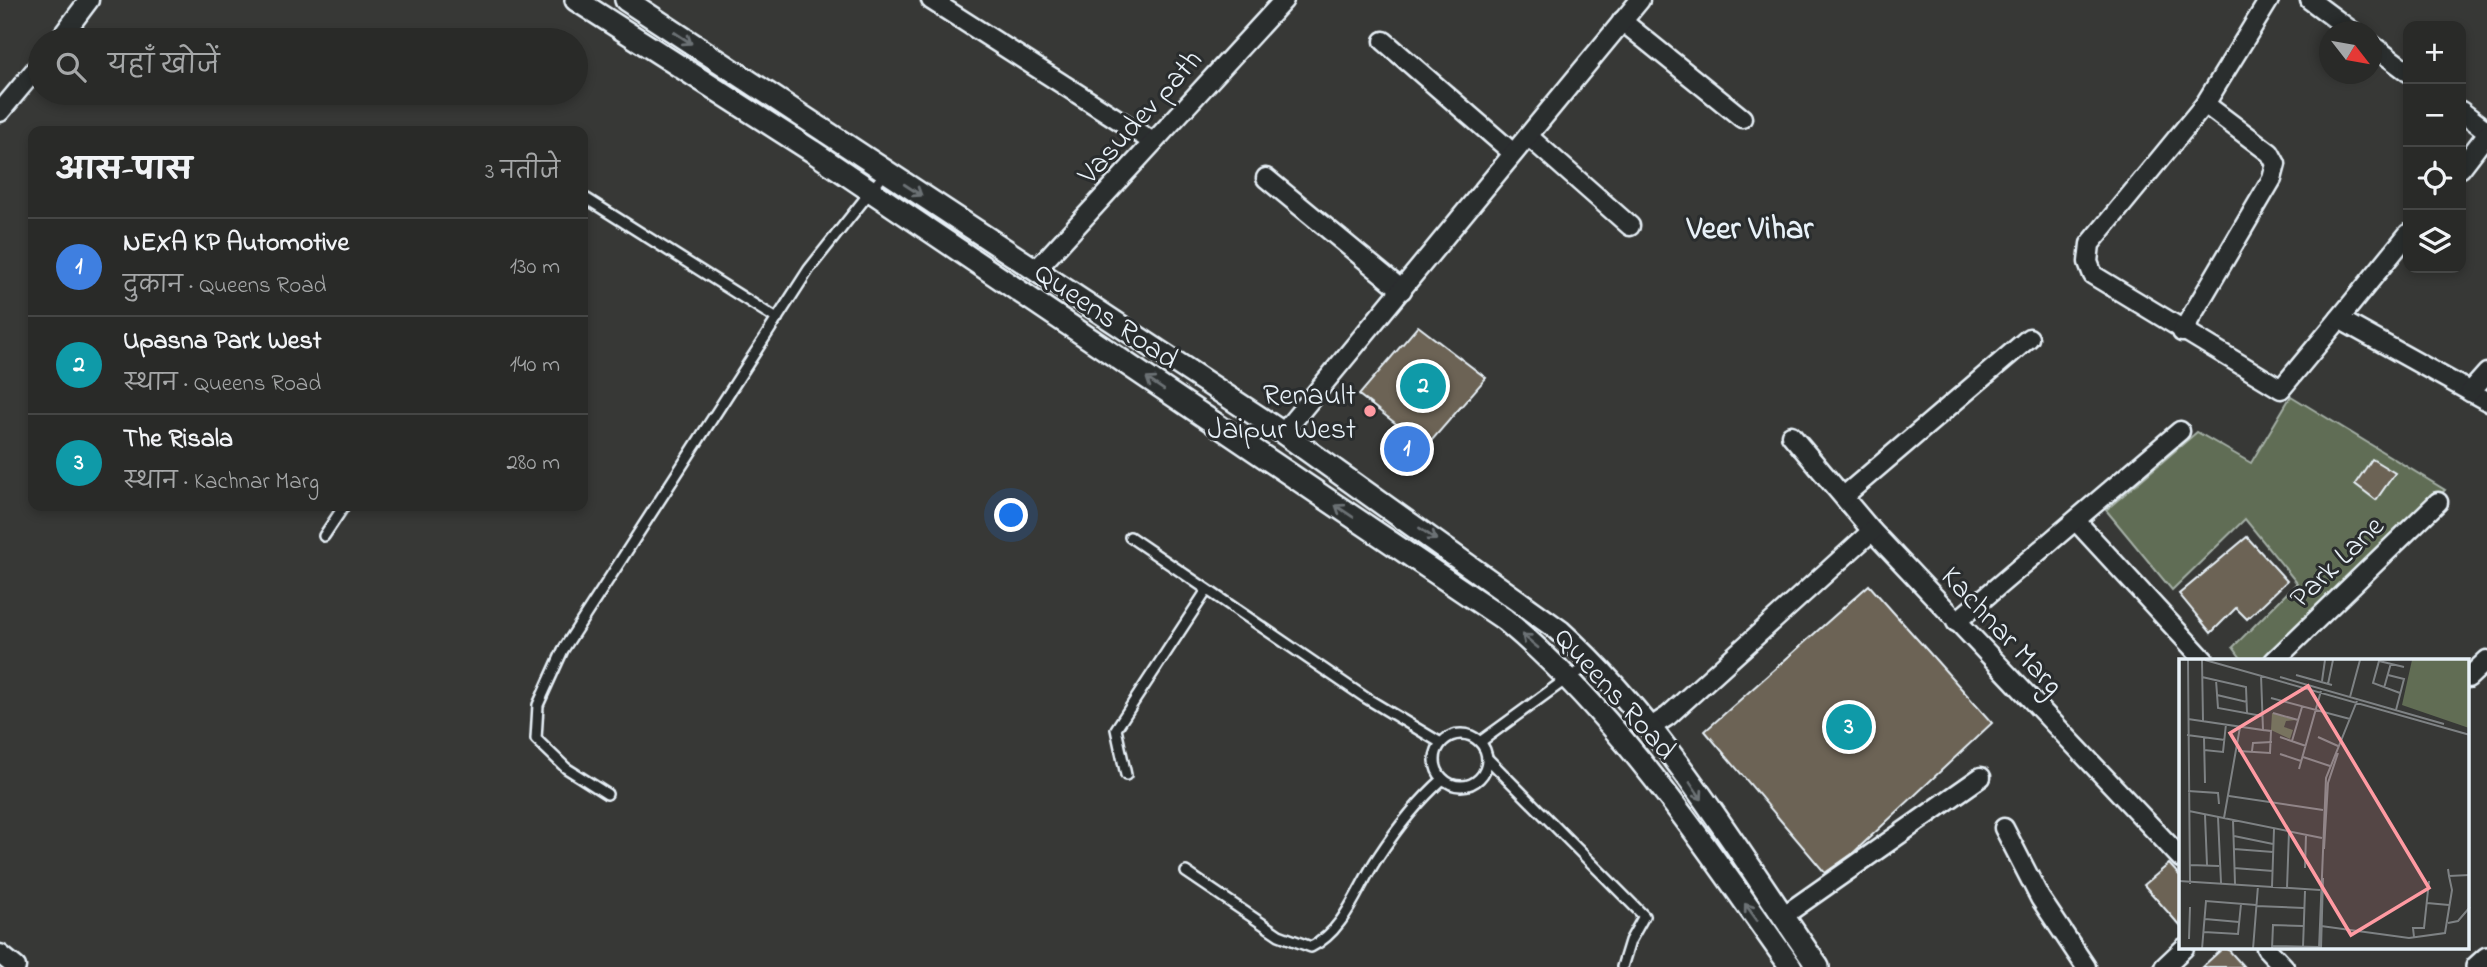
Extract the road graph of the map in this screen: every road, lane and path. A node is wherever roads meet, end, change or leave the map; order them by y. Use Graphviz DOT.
graph roads {
  1 [pos="89,0"];
  2 [pos="576,0"];
  3 [pos="626,0"];
  4 [pos="931,0"];
  5 [pos="1640,0"];
  6 [pos="2269,0"];
  7 [pos="2311,0"];
  8 [pos="1278,2"];
  9 [pos="1622,21"];
  10 [pos="2339,21"];
  11 [pos="68,28"];
  12 [pos="1384,41"];
  13 [pos="2382,53"];
  14 [pos="2403,68"];
  15 [pos="28,78"];
  16 [pos="2205,104"];
  17 [pos="0,112"];
  18 [pos="2466,115"];
  19 [pos="1742,118"];
  20 [pos="2487,133"];
  21 [pos="1528,136"];
  22 [pos="1153,142"];
  23 [pos="1513,153"];
  24 [pos="2466,161"];
  25 [pos="886,172"];
  26 [pos="1266,178"];
  27 [pos="870,191"];
  28 [pos="588,200"];
  29 [pos="1630,226"];
  30 [pos="2403,240"];
  31 [pos="1036,270"];
  32 [pos="1402,290"];
  33 [pos="777,319"];
  34 [pos="2339,319"];
  35 [pos="2182,332"];
  36 [pos="2029,338"];
  37 [pos="2487,373"];
  38 [pos="2470,392"];
  39 [pos="2487,401"];
  40 [pos="2180,431"];
  41 [pos="1283,433"];
  42 [pos="1791,435"];
  43 [pos="1844,496"];
  44 [pos="2438,502"];
  45 [pos="341,511"];
  46 [pos="2076,521"];
  47 [pos="1872,531"];
  48 [pos="324,536"];
  49 [pos="1130,537"];
  50 [pos="1207,590"];
  51 [pos="1956,622"];
  52 [pos="2203,659"];
  53 [pos="2276,659"];
  54 [pos="2487,660"];
  55 [pos="1596,663"];
  56 [pos="2470,676"];
  57 [pos="1569,677"];
  58 [pos="1651,727"];
  59 [pos="1480,742"];
  60 [pos="1441,743"];
  61 [pos="1487,758"];
  62 [pos="1126,775"];
  63 [pos="1981,777"];
  64 [pos="1443,779"];
  65 [pos="607,794"];
  66 [pos="2004,828"];
  67 [pos="2179,856"];
  68 [pos="1186,872"];
  69 [pos="1783,916"];
  70 [pos="2182,950"];
  71 [pos="2268,950"];
  72 [pos="0,954"];
  73 [pos="2487,958"];
  74 [pos="16,967"];
  75 [pos="1622,967"];
  76 [pos="1791,967"];
  77 [pos="1818,967"];
  78 [pos="2086,967"];
  79 [pos="2164,967"];
  80 [pos="2284,967"];
  81 [pos="2477,967"];
  1 -- 11 [label="street"];
  2 -- 27 [label="street, Queens Road"];
  3 -- 25 [label="street, Queens Road, one-way"];
  4 -- 22 [label="street"];
  5 -- 9 [label="street"];
  6 -- 16 [label="street"];
  7 -- 10 [label="street"];
  8 -- 22 [label="street, Vasudev path"];
  9 -- 19 [label="street"];
  9 -- 21 [label="street"];
  12 -- 23 [label="street"];
  13 -- 14 [label="street"];
  15 -- 17 [label="street"];
  16 -- 35 [label="street"];
  16 -- 35 [label="street"];
  18 -- 20 [label="street"];
  20 -- 24 [label="street"];
  21 -- 23 [label="street"];
  21 -- 29 [label="street"];
  22 -- 31 [label="street, Vasudev path"];
  23 -- 32 [label="street"];
  25 -- 27 [label="lane"];
  25 -- 31 [label="street, Queens Road, one-way"];
  26 -- 32 [label="street"];
  27 -- 33 [label="lane"];
  57 -- 27 [label="street, Queens Road, one-way"];
  28 -- 33 [label="lane"];
  30 -- 34 [label="street"];
  31 -- 41 [label="street, Queens Road"];
  32 -- 41 [label="street"];
  33 -- 65 [label="lane"];
  34 -- 35 [label="street"];
  34 -- 38 [label="street"];
  36 -- 43 [label="street"];
  37 -- 38 [label="street"];
  38 -- 39 [label="street"];
  40 -- 46 [label="street"];
  41 -- 55 [label="street, Queens Road, one-way"];
  42 -- 43 [label="street, Kachnar Marg"];
  43 -- 47 [label="street, Kachnar Marg"];
  44 -- 53 [label="street, Park Lane"];
  45 -- 48 [label="lane"];
  46 -- 51 [label="street"];
  46 -- 52 [label="street"];
  47 -- 51 [label="street, Kachnar Marg"];
  47 -- 58 [label="street"];
  49 -- 50 [label="lane"];
  50 -- 60 [label="lane"];
  50 -- 62 [label="lane"];
  51 -- 67 [label="street, Kachnar Marg"];
  54 -- 56 [label="street"];
  55 -- 57 [label="lane"];
  55 -- 58 [label="street, Queens Road"];
  57 -- 59 [label="lane"];
  76 -- 57 [label="street, Queens Road, one-way"];
  58 -- 69 [label="street, Queens Road, one-way"];
  59 -- 60 [label="lane"];
  59 -- 61 [label="lane"];
  60 -- 64 [label="lane"];
  61 -- 64 [label="lane"];
  61 -- 75 [label="lane"];
  63 -- 69 [label="street"];
  64 -- 68 [label="lane"];
  66 -- 78 [label="street"];
  69 -- 77 [label="street, Queens Road"];
  70 -- 79 [label="street"];
  71 -- 80 [label="street"];
  72 -- 74 [label="street"];
  73 -- 81 [label="street"];
}
